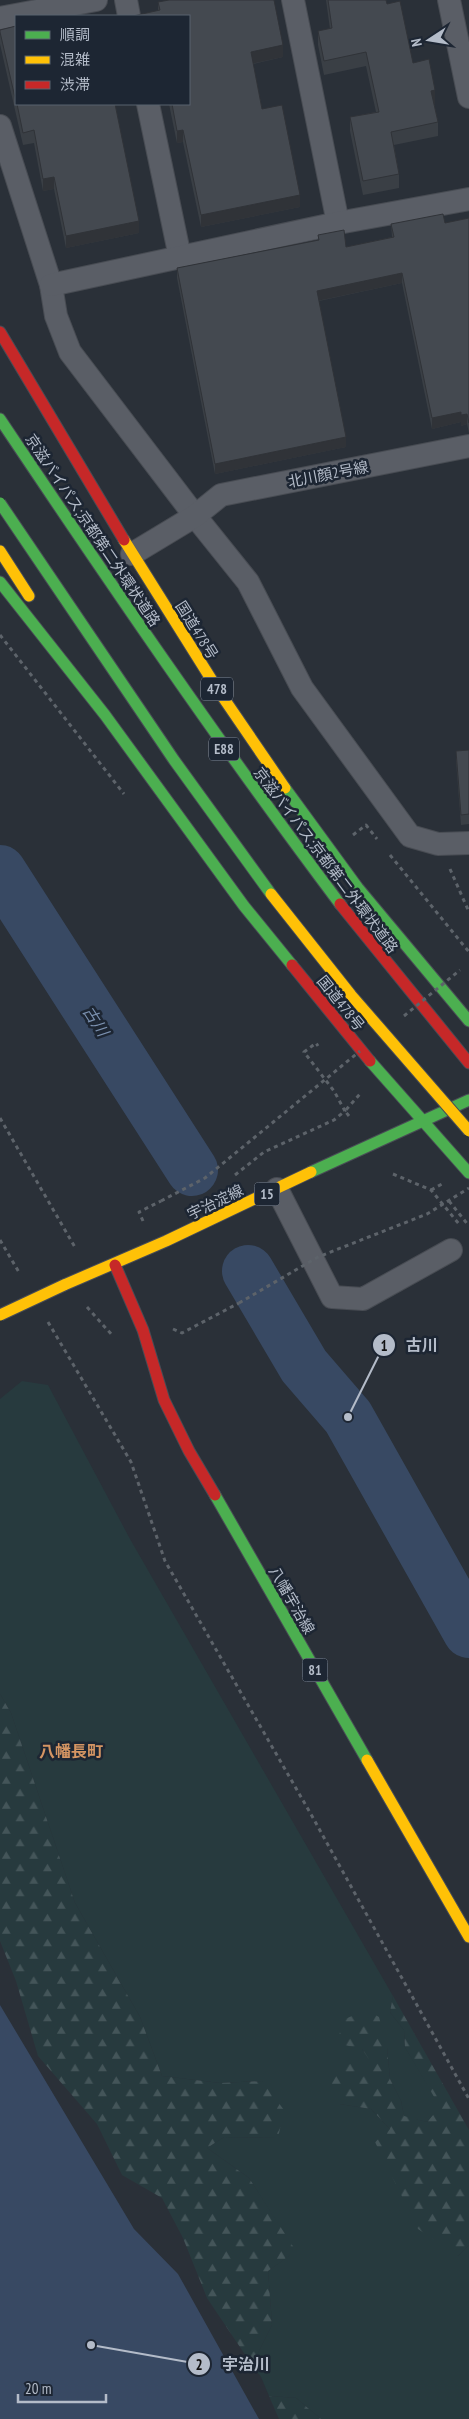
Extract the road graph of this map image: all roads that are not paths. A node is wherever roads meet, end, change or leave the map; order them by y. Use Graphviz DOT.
graph roads {
  1 [pos="96,0"];
  2 [pos="126,0"];
  3 [pos="292,0"];
  4 [pos="449,0"];
  5 [pos="15,15"];
  6 [pos="16,15"];
  7 [pos="129,15"];
  8 [pos="0,18"];
  9 [pos="469,97"];
  10 [pos="148,105"];
  11 [pos="0,126"];
  12 [pos="469,199"];
  13 [pos="338,223"];
  14 [pos="180,257"];
  15 [pos="51,285"];
  16 [pos="0,332"];
  17 [pos="0,342"];
  18 [pos="33,389"];
  19 [pos="0,419"];
  20 [pos="469,446"];
  21 [pos="0,503"];
  22 [pos="195,516"];
  23 [pos="0,552"];
  24 [pos="132,554"];
  25 [pos="0,582"];
  26 [pos="105,715"];
  27 [pos="469,843"];
  28 [pos="469,1021"];
  29 [pos="469,1063"];
  30 [pos="469,1100"];
  31 [pos="420,1121"];
  32 [pos="469,1131"];
  33 [pos="469,1173"];
  34 [pos="276,1190"];
  35 [pos="451,1250"];
  36 [pos="115,1265"];
  37 [pos="0,1315"];
  38 [pos="469,1937"];
  1 -- 6 [label="street"];
  2 -- 7 [label="street"];
  3 -- 13 [label="street"];
  4 -- 9 [label="street"];
  5 -- 8 [label="street"];
  10 -- 14 [label="street"];
  11 -- 15 [label="street"];
  12 -- 13 [label="street"];
  13 -- 14 [label="street"];
  14 -- 15 [label="street"];
  15 -- 22 [label="street"];
  16 -- 18 [label="main road, 国道478号 / 478"];
  17 -- 18 [label="main road"];
  18 -- 24 [label="main road, 国道478号 / 478"];
  19 -- 29 [label="main road, 京滋バイパス;京都第二外環状道路 / E88"];
  20 -- 22 [label="street, 北川顔2号線"];
  21 -- 32 [label="main road, bridge"];
  22 -- 24 [label="street, 北川顔2号線"];
  22 -- 27 [label="street"];
  23 -- 26 [label="main road"];
  24 -- 28 [label="main road, 国道478号 / 478"];
  25 -- 26 [label="main road, 国道478号"];
  26 -- 31 [label="main road, 国道478号"];
  30 -- 31 [label="main road, 宇治淀線 / 15"];
  31 -- 33 [label="main road, 国道478号"];
  31 -- 34 [label="main road, 宇治淀線 / 15"];
  34 -- 35 [label="street"];
  34 -- 36 [label="main road, 宇治淀線 / 15"];
  36 -- 37 [label="main road, 宇治淀線 / 15, bridge"];
  36 -- 38 [label="main road, 八幡宇治線 / 81"];
}
